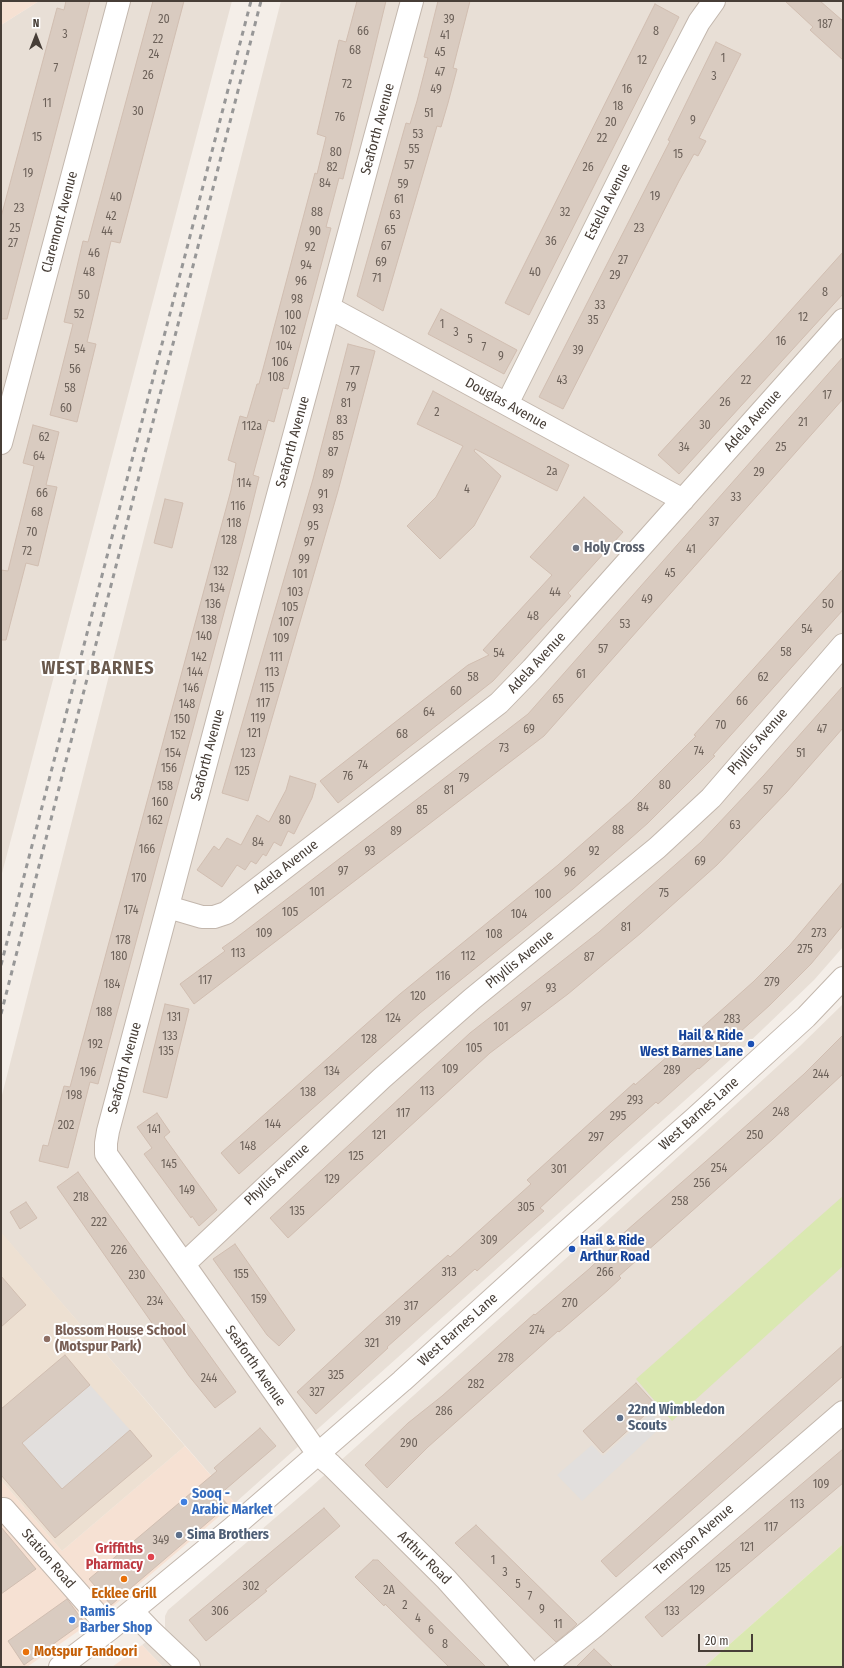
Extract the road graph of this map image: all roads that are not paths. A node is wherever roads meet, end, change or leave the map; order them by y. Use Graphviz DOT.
graph roads {
  1 [pos="119,1"];
  2 [pos="412,1"];
  3 [pos="714,1"];
  4 [pos="330,308"];
  5 [pos="843,320"];
  6 [pos="507,404"];
  7 [pos="1,443"];
  8 [pos="683,500"];
  9 [pos="843,645"];
  10 [pos="168,906"];
  11 [pos="843,978"];
  12 [pos="184,1264"];
  13 [pos="843,1412"];
  14 [pos="318,1454"];
  15 [pos="1,1509"];
  16 [pos="132,1611"];
  17 [pos="110,1629"];
  18 [pos="60,1667"];
  19 [pos="189,1667"];
  20 [pos="525,1667"];
  21 [pos="544,1667"];
  1 -- 7 [label="street, Claremont Avenue"];
  2 -- 4 [label="street, Seaforth Avenue"];
  3 -- 6 [label="street, Estella Avenue"];
  4 -- 6 [label="street, Douglas Avenue"];
  4 -- 10 [label="street, Seaforth Avenue"];
  5 -- 8 [label="street, Adela Avenue"];
  6 -- 8 [label="street, Douglas Avenue"];
  8 -- 10 [label="street, Adela Avenue"];
  9 -- 12 [label="street, Phyllis Avenue"];
  10 -- 12 [label="street, Seaforth Avenue"];
  11 -- 14 [label="street, West Barnes Lane"];
  12 -- 14 [label="street, Seaforth Avenue"];
  13 -- 21 [label="street, Tennyson Avenue"];
  14 -- 16 [label="street, West Barnes Lane"];
  14 -- 20 [label="street, Arthur Road"];
  15 -- 17 [label="street, Station Road"];
  16 -- 17 [label="street, West Barnes Lane"];
  16 -- 19 [label="street"];
  17 -- 18 [label="street, West Barnes Lane"];
}
